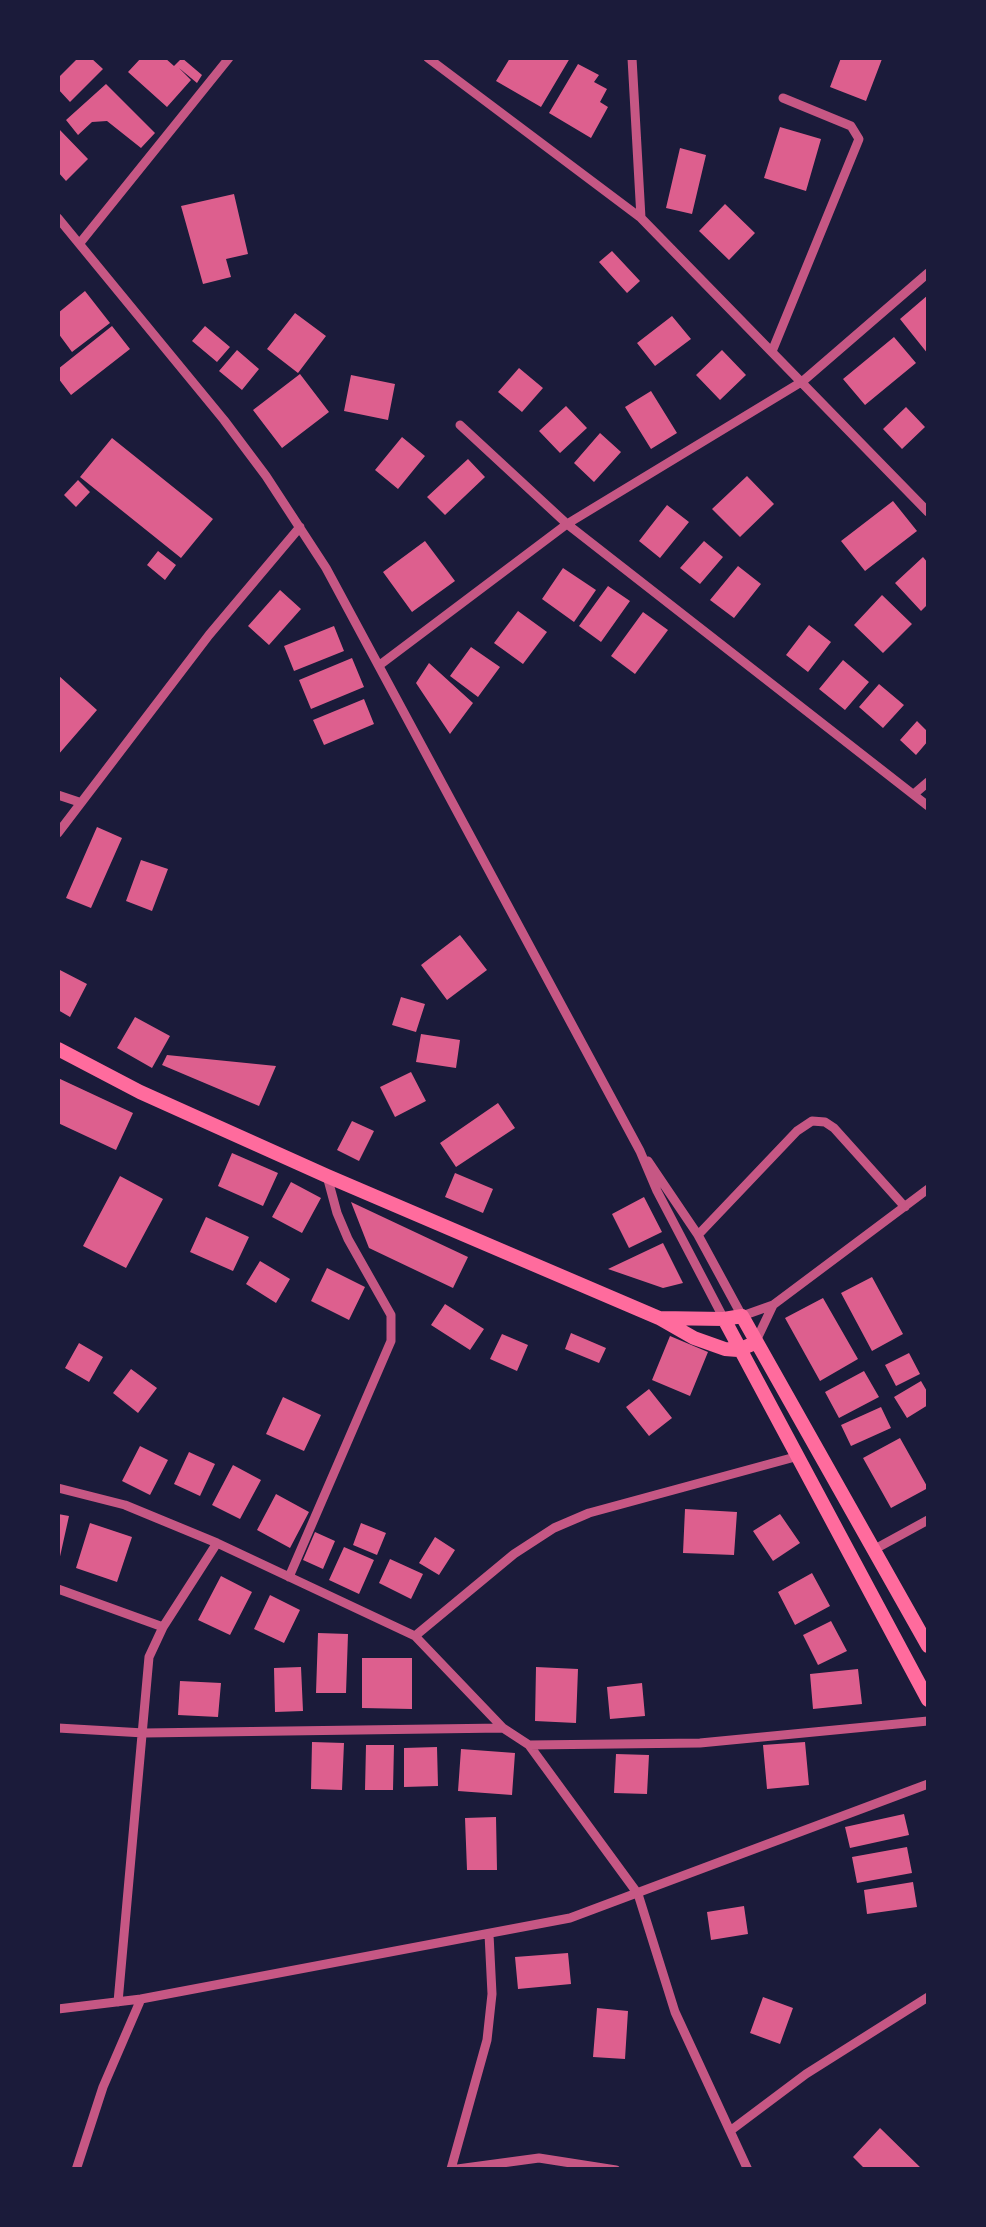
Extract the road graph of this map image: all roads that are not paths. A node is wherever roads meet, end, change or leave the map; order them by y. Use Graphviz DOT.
graph roads {
  1 [pos="229,58"];
  2 [pos="428,58"];
  3 [pos="632,58"];
  4 [pos="784,98"];
  5 [pos="58,218"];
  6 [pos="641,218"];
  7 [pos="80,243"];
  8 [pos="928,273"];
  9 [pos="773,349"];
  10 [pos="804,381"];
  11 [pos="460,425"];
  12 [pos="928,512"];
  13 [pos="567,524"];
  14 [pos="300,527"];
  15 [pos="381,664"];
  16 [pos="928,782"];
  17 [pos="914,794"];
  18 [pos="58,795"];
  19 [pos="78,802"];
  20 [pos="928,806"];
  21 [pos="58,833"];
  22 [pos="58,1049"];
  23 [pos="640,1151"];
  24 [pos="327,1176"];
  25 [pos="928,1189"];
  26 [pos="905,1207"];
  27 [pos="698,1236"];
  28 [pos="773,1304"];
  29 [pos="742,1316"];
  30 [pos="659,1318"];
  31 [pos="724,1320"];
  32 [pos="755,1343"];
  33 [pos="738,1350"];
  34 [pos="795,1457"];
  35 [pos="58,1488"];
  36 [pos="928,1520"];
  37 [pos="217,1543"];
  38 [pos="875,1549"];
  39 [pos="289,1577"];
  40 [pos="58,1588"];
  41 [pos="163,1627"];
  42 [pos="415,1636"];
  43 [pos="928,1646"];
  44 [pos="928,1700"];
  45 [pos="928,1721"];
  46 [pos="58,1728"];
  47 [pos="503,1728"];
  48 [pos="144,1733"];
  49 [pos="529,1745"];
  50 [pos="928,1784"];
  51 [pos="638,1894"];
  52 [pos="489,1934"];
  53 [pos="928,1997"];
  54 [pos="142,1999"];
  55 [pos="118,2002"];
  56 [pos="58,2009"];
  57 [pos="730,2131"];
  58 [pos="745,2168"];
  59 [pos="451,2169"];
  60 [pos="76,2170"];
  61 [pos="616,2170"];
  1 -- 7 [label="street"];
  2 -- 6 [label="street"];
  3 -- 6 [label="street"];
  4 -- 9 [label="street"];
  5 -- 7 [label="street"];
  6 -- 9 [label="street"];
  7 -- 14 [label="street"];
  8 -- 10 [label="street"];
  9 -- 10 [label="street"];
  10 -- 12 [label="street"];
  10 -- 13 [label="street"];
  11 -- 13 [label="street"];
  13 -- 15 [label="street"];
  13 -- 17 [label="street"];
  14 -- 15 [label="street"];
  14 -- 19 [label="street"];
  15 -- 23 [label="street"];
  16 -- 17 [label="street"];
  17 -- 20 [label="street"];
  18 -- 19 [label="street"];
  19 -- 21 [label="street"];
  22 -- 24 [label="main road"];
  23 -- 27 [label="street"];
  23 -- 31 [label="street"];
  24 -- 30 [label="main road"];
  24 -- 39 [label="street"];
  25 -- 26 [label="street"];
  26 -- 27 [label="street"];
  26 -- 28 [label="street"];
  27 -- 29 [label="street"];
  28 -- 29 [label="street"];
  28 -- 32 [label="street"];
  29 -- 31 [label="main road"];
  29 -- 32 [label="main road"];
  30 -- 31 [label="main road"];
  30 -- 33 [label="main road"];
  31 -- 33 [label="main road"];
  32 -- 33 [label="main road"];
  32 -- 38 [label="main road"];
  33 -- 34 [label="main road"];
  34 -- 42 [label="street"];
  34 -- 44 [label="main road"];
  35 -- 37 [label="street"];
  36 -- 38 [label="street"];
  37 -- 39 [label="street"];
  37 -- 41 [label="street"];
  38 -- 43 [label="main road"];
  39 -- 42 [label="street"];
  40 -- 41 [label="street"];
  41 -- 48 [label="street"];
  42 -- 47 [label="street"];
  45 -- 49 [label="street"];
  46 -- 48 [label="street"];
  47 -- 48 [label="street"];
  47 -- 49 [label="street"];
  48 -- 55 [label="street"];
  49 -- 51 [label="street"];
  50 -- 51 [label="street"];
  51 -- 52 [label="street"];
  51 -- 57 [label="street"];
  52 -- 54 [label="street"];
  52 -- 59 [label="street"];
  53 -- 57 [label="street"];
  54 -- 55 [label="street"];
  54 -- 60 [label="street"];
  55 -- 56 [label="street"];
  57 -- 58 [label="street"];
  59 -- 61 [label="street"];
}
